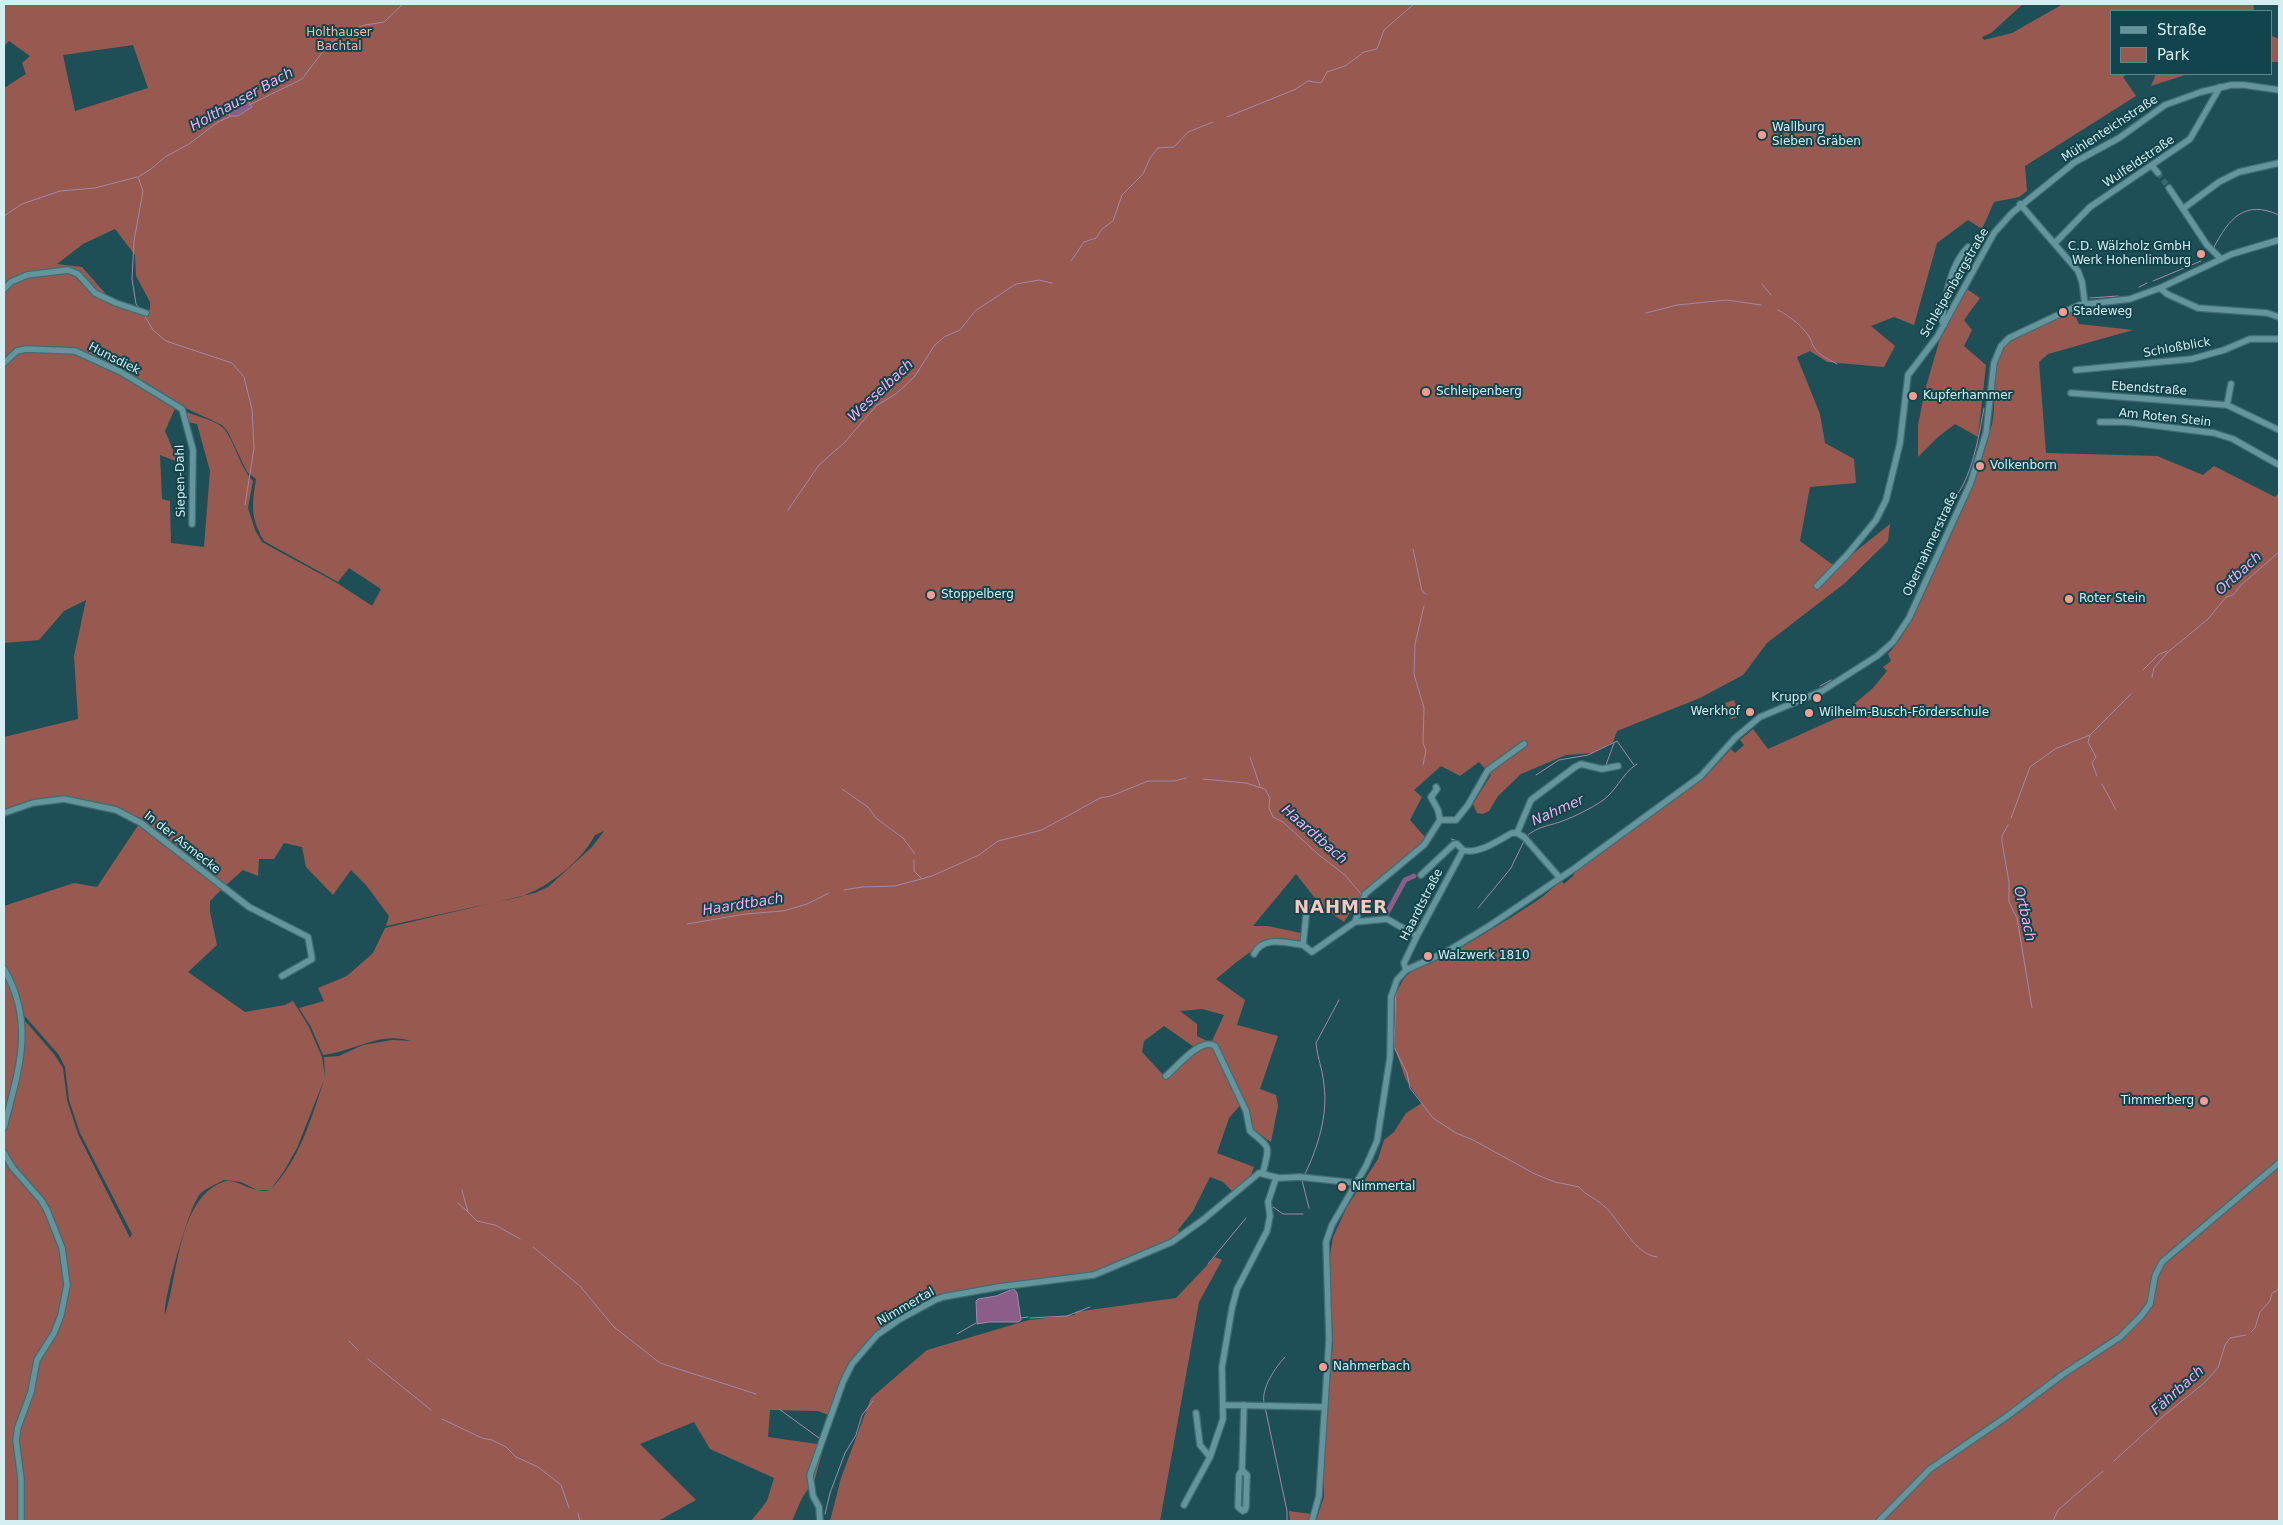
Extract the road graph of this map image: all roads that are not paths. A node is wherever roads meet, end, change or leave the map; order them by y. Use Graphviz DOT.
graph roads {
  1 [pos="2220,87"];
  2 [pos="2279,90"];
  3 [pos="2279,163"];
  4 [pos="2152,166"];
  5 [pos="2158,173"];
  6 [pos="2169,188"];
  7 [pos="2020,204"];
  8 [pos="2184,208"];
  9 [pos="2279,240"];
  10 [pos="2055,243"];
  11 [pos="1968,247"];
  12 [pos="2221,259"];
  13 [pos="2160,288"];
  14 [pos="4,289"];
  15 [pos="2085,304"];
  16 [pos="146,313"];
  17 [pos="2279,317"];
  18 [pos="1944,325"];
  19 [pos="2279,339"];
  20 [pos="4,363"];
  21 [pos="2076,370"];
  22 [pos="2231,384"];
  23 [pos="2071,393"];
  24 [pos="2227,405"];
  25 [pos="182,408"];
  26 [pos="2100,422"];
  27 [pos="2279,430"];
  28 [pos="2279,465"];
  29 [pos="192,524"];
  30 [pos="1816,586"];
  31 [pos="1524,744"];
  32 [pos="1618,766"];
  33 [pos="1436,787"];
  34 [pos="4,813"];
  35 [pos="1440,820"];
  36 [pos="1517,833"];
  37 [pos="1463,850"];
  38 [pos="1422,875"];
  39 [pos="1560,878"];
  40 [pos="1307,907"];
  41 [pos="1355,922"];
  42 [pos="1417,936"];
  43 [pos="1303,945"];
  44 [pos="1254,954"];
  45 [pos="4,969"];
  46 [pos="1406,970"];
  47 [pos="282,976"];
  48 [pos="1166,1076"];
  49 [pos="4,1127"];
  50 [pos="4,1153"];
  51 [pos="2279,1163"];
  52 [pos="1263,1173"];
  53 [pos="1276,1178"];
  54 [pos="1356,1183"];
  55 [pos="1223,1405"];
  56 [pos="1244,1405"];
  57 [pos="1324,1407"];
  58 [pos="1196,1413"];
  59 [pos="1210,1457"];
  60 [pos="1242,1470"];
  61 [pos="1184,1505"];
  62 [pos="21,1521"];
  63 [pos="820,1521"];
  64 [pos="1312,1521"];
  65 [pos="1879,1521"];
  1 -- 2 [label="street, Mühlenteichstraße"];
  1 -- 4 [label="street, Wulfeldstraße"];
  1 -- 7 [label="street, Mühlenteichstraße"];
  3 -- 8 [label="street"];
  4 -- 5 [label="street"];
  4 -- 10 [label="street, Wulfeldstraße"];
  6 -- 8 [label="street"];
  7 -- 10 [label="street"];
  7 -- 18 [label="street, Schleipenbergstraße"];
  8 -- 12 [label="street"];
  9 -- 12 [label="street, Obernahmerstraße"];
  10 -- 15 [label="street"];
  11 -- 18 [label="street"];
  12 -- 13 [label="street, Obernahmerstraße"];
  13 -- 15 [label="street, Obernahmerstraße"];
  13 -- 17 [label="street"];
  14 -- 16 [label="street"];
  15 -- 39 [label="street, Obernahmerstraße"];
  18 -- 30 [label="street, Schleipenbergstraße"];
  19 -- 21 [label="street, Schloßblick"];
  20 -- 25 [label="street, Hunsdiek"];
  22 -- 24 [label="street"];
  23 -- 24 [label="street, Ebendstraße"];
  24 -- 27 [label="street, Ebendstraße"];
  25 -- 29 [label="street, Siepen-Dahl"];
  26 -- 28 [label="street, Am Roten Stein"];
  31 -- 35 [label="street"];
  32 -- 36 [label="street"];
  33 -- 35 [label="street"];
  34 -- 47 [label="street, In der Asmecke"];
  35 -- 41 [label="street"];
  36 -- 37 [label="street, Haardtstraße"];
  36 -- 39 [label="street"];
  37 -- 38 [label="street, Haardtstraße"];
  37 -- 42 [label="street, Haardtstraße"];
  39 -- 46 [label="street, Obernahmerstraße"];
  40 -- 43 [label="street"];
  41 -- 42 [label="street"];
  41 -- 43 [label="street"];
  42 -- 46 [label="street, Haardtstraße"];
  43 -- 44 [label="street"];
  45 -- 49 [label="street"];
  46 -- 54 [label="street"];
  48 -- 52 [label="street"];
  50 -- 62 [label="street"];
  51 -- 65 [label="street"];
  52 -- 53 [label="street"];
  52 -- 63 [label="street, Nimmertal"];
  53 -- 54 [label="street"];
  53 -- 55 [label="street"];
  54 -- 57 [label="street"];
  55 -- 56 [label="street"];
  55 -- 59 [label="street"];
  56 -- 57 [label="street"];
  56 -- 60 [label="street"];
  57 -- 64 [label="street"];
  58 -- 59 [label="street"];
  59 -- 61 [label="street"];
  60 -- 60 [label="street"];
}
